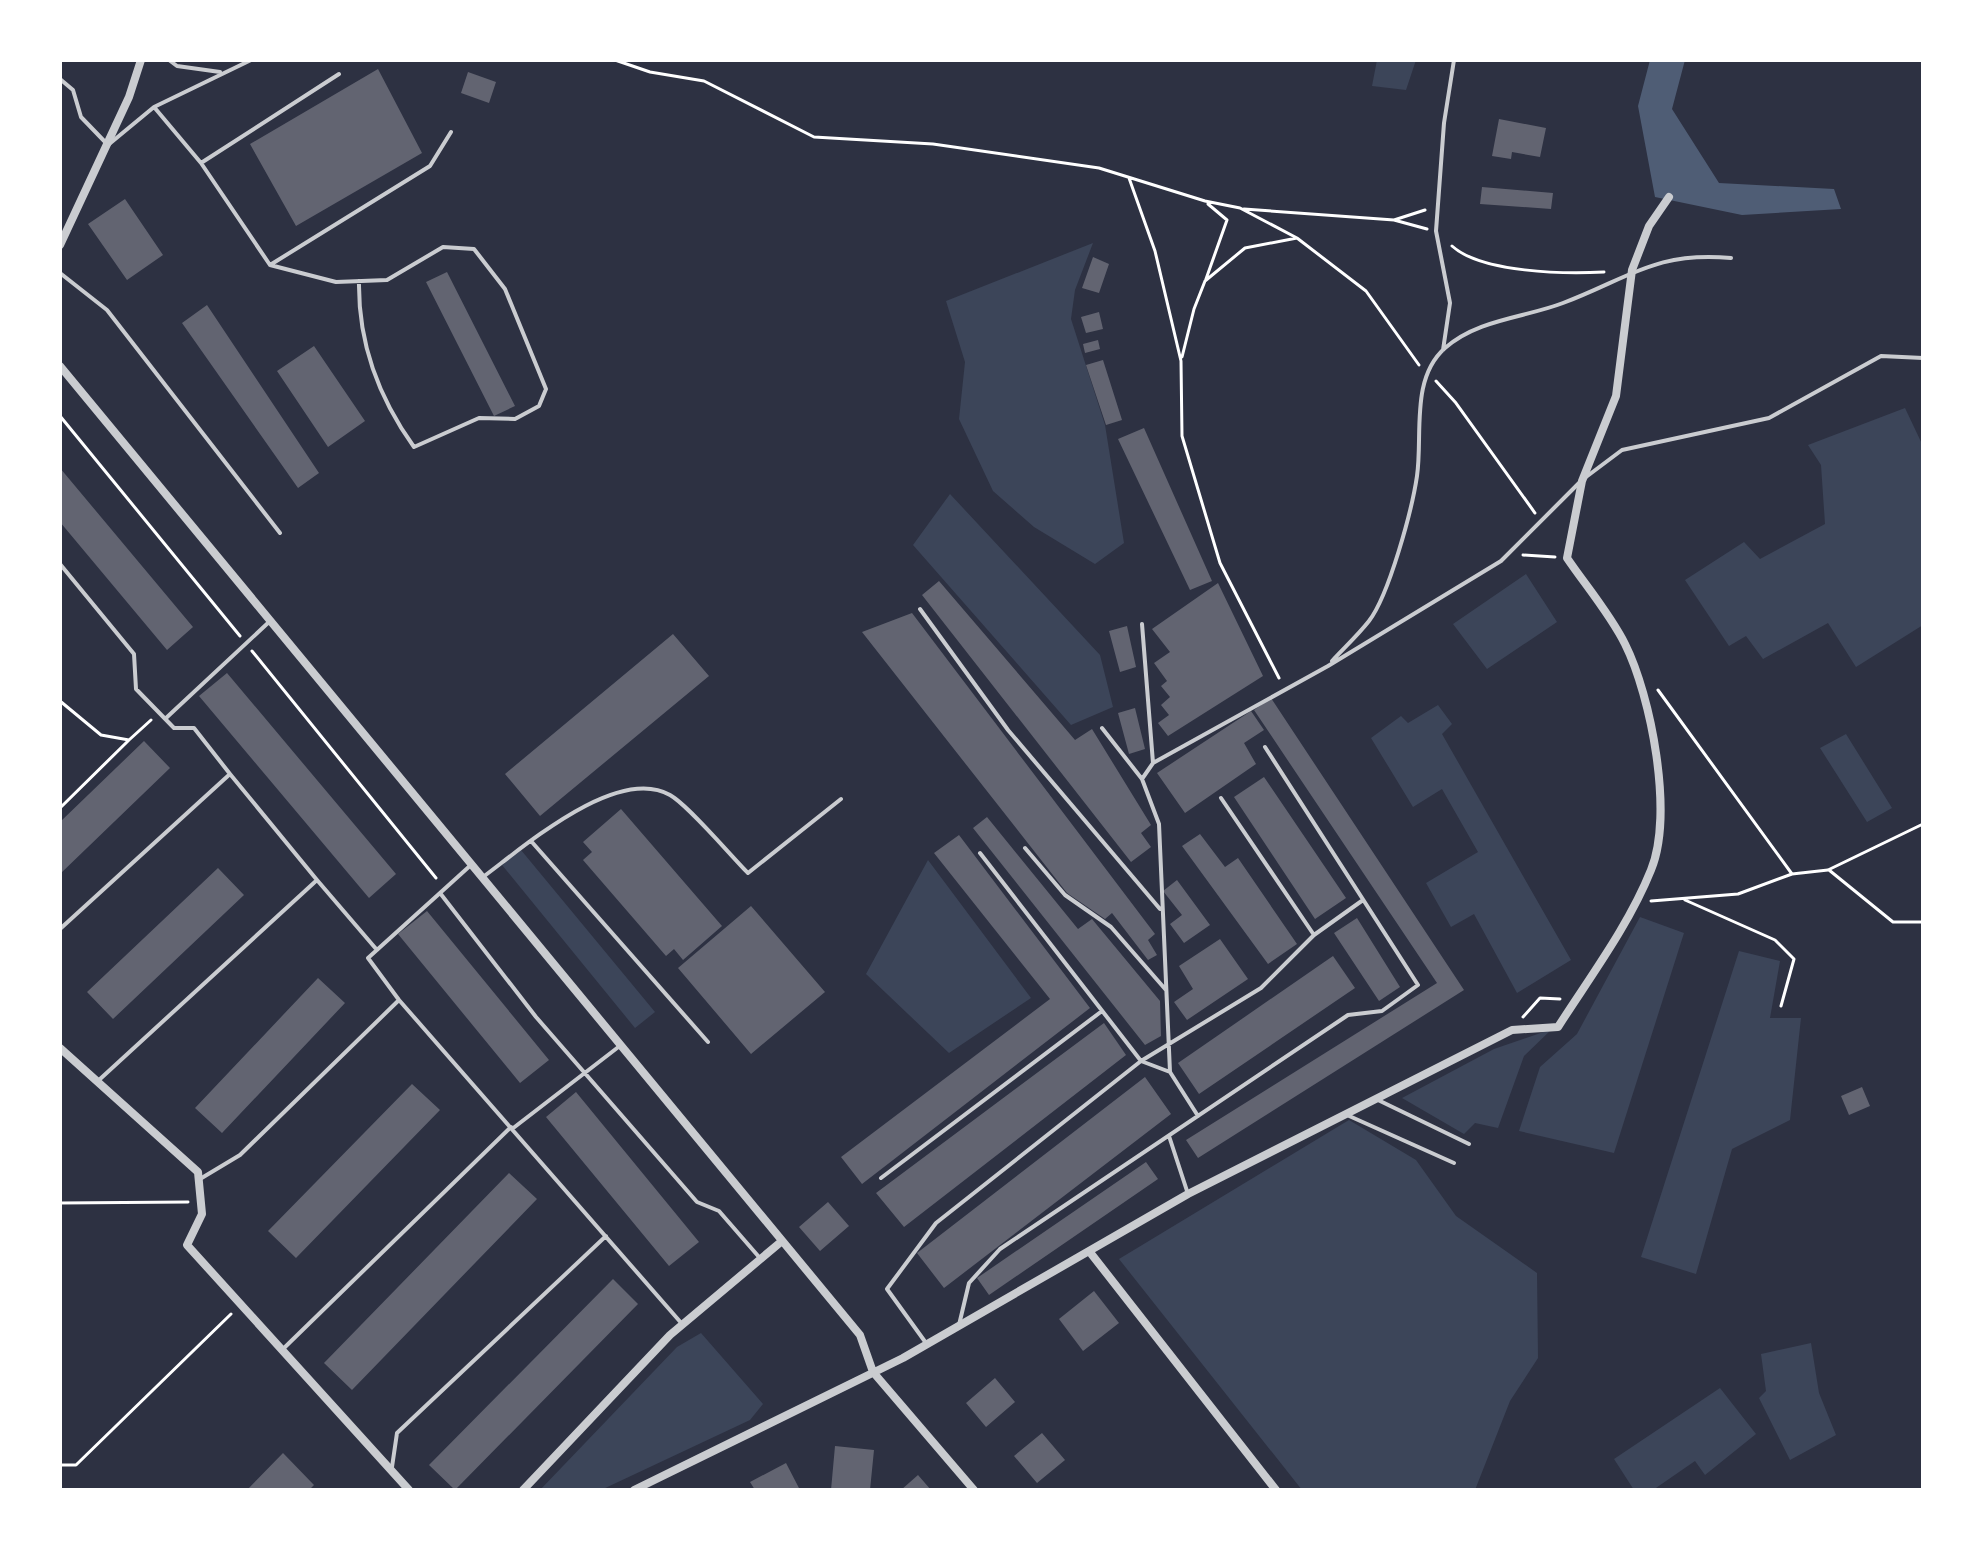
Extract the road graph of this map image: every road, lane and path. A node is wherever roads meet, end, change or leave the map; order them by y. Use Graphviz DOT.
graph roads {
  1 [pos="141,60"];
  2 [pos="169,60"];
  3 [pos="251,60"];
  4 [pos="615,60"];
  5 [pos="1454,60"];
  6 [pos="223,72"];
  7 [pos="339,74"];
  8 [pos="60,79"];
  9 [pos="154,107"];
  10 [pos="451,132"];
  11 [pos="108,145"];
  12 [pos="201,163"];
  13 [pos="1129,178"];
  14 [pos="1669,197"];
  15 [pos="1205,201"];
  16 [pos="1437,206"];
  17 [pos="1394,220"];
  18 [pos="1297,238"];
  19 [pos="60,245"];
  20 [pos="1731,258"];
  21 [pos="270,265"];
  22 [pos="1632,270"];
  23 [pos="60,273"];
  24 [pos="359,281"];
  25 [pos="1205,281"];
  26 [pos="1443,350"];
  27 [pos="1923,358"];
  28 [pos="1181,361"];
  29 [pos="60,366"];
  30 [pos="1428,373"];
  31 [pos="1582,481"];
  32 [pos="1540,521"];
  33 [pos="280,533"];
  34 [pos="1567,558"];
  35 [pos="1501,561"];
  36 [pos="60,564"];
  37 [pos="920,609"];
  38 [pos="271,620"];
  39 [pos="1142,624"];
  40 [pos="1328,666"];
  41 [pos="1653,683"];
  42 [pos="1285,689"];
  43 [pos="60,701"];
  44 [pos="159,713"];
  45 [pos="165,719"];
  46 [pos="1102,728"];
  47 [pos="129,740"];
  48 [pos="1265,747"];
  49 [pos="1153,763"];
  50 [pos="230,774"];
  51 [pos="1142,779"];
  52 [pos="1221,798"];
  53 [pos="841,799"];
  54 [pos="60,808"];
  55 [pos="1923,824"];
  56 [pos="531,841"];
  57 [pos="1025,848"];
  58 [pos="980,853"];
  59 [pos="472,864"];
  60 [pos="1828,870"];
  61 [pos="1792,874"];
  62 [pos="483,877"];
  63 [pos="317,880"];
  64 [pos="440,893"];
  65 [pos="1682,898"];
  66 [pos="1363,900"];
  67 [pos="1635,902"];
  68 [pos="1161,911"];
  69 [pos="1923,922"];
  70 [pos="60,929"];
  71 [pos="1314,935"];
  72 [pos="377,950"];
  73 [pos="1168,992"];
  74 [pos="1575,999"];
  75 [pos="399,1000"];
  76 [pos="1781,1006"];
  77 [pos="1102,1011"];
  78 [pos="1512,1030"];
  79 [pos="708,1042"];
  80 [pos="621,1045"];
  81 [pos="1168,1045"];
  82 [pos="60,1048"];
  83 [pos="1141,1061"];
  84 [pos="584,1072"];
  85 [pos="1170,1072"];
  86 [pos="97,1081"];
  87 [pos="1376,1099"];
  88 [pos="1347,1115"];
  89 [pos="1198,1116"];
  90 [pos="511,1128"];
  91 [pos="1169,1136"];
  92 [pos="1469,1144"];
  93 [pos="1454,1163"];
  94 [pos="881,1178"];
  95 [pos="199,1180"];
  96 [pos="1188,1194"];
  97 [pos="201,1202"];
  98 [pos="60,1203"];
  99 [pos="606,1236"];
  100 [pos="782,1241"];
  101 [pos="1089,1251"];
  102 [pos="761,1259"];
  103 [pos="240,1305"];
  104 [pos="683,1325"];
  105 [pos="959,1328"];
  106 [pos="928,1344"];
  107 [pos="281,1351"];
  108 [pos="873,1372"];
  109 [pos="60,1465"];
  110 [pos="391,1472"];
  111 [pos="409,1490"];
  112 [pos="523,1490"];
  113 [pos="634,1490"];
  114 [pos="974,1490"];
  115 [pos="1276,1490"];
  1 -- 11 [label="street"];
  2 -- 6 [label="lane"];
  3 -- 6 [label="lane"];
  4 -- 13 [label="path"];
  5 -- 16 [label="lane"];
  6 -- 9 [label="lane"];
  7 -- 12 [label="lane"];
  8 -- 11 [label="lane"];
  9 -- 11 [label="lane"];
  9 -- 12 [label="lane"];
  10 -- 21 [label="lane"];
  11 -- 19 [label="street"];
  12 -- 21 [label="lane"];
  13 -- 15 [label="path"];
  13 -- 28 [label="path"];
  14 -- 22 [label="street"];
  15 -- 18 [label="path"];
  15 -- 25 [label="path"];
  16 -- 17 [label="path"];
  16 -- 26 [label="lane"];
  18 -- 25 [label="path"];
  18 -- 30 [label="path"];
  20 -- 22 [label="lane"];
  21 -- 24 [label="lane"];
  22 -- 26 [label="lane"];
  22 -- 31 [label="street"];
  23 -- 33 [label="lane"];
  24 -- 24 [label="lane"];
  25 -- 28 [label="path"];
  26 -- 30 [label="lane"];
  27 -- 31 [label="lane"];
  28 -- 42 [label="path"];
  29 -- 38 [label="street"];
  30 -- 32 [label="path"];
  30 -- 40 [label="lane"];
  31 -- 32 [label="lane"];
  31 -- 34 [label="street"];
  32 -- 35 [label="lane"];
  34 -- 35 [label="path"];
  34 -- 67 [label="street"];
  35 -- 40 [label="lane"];
  36 -- 44 [label="lane"];
  37 -- 68 [label="lane"];
  38 -- 45 [label="lane"];
  38 -- 59 [label="street"];
  39 -- 49 [label="lane"];
  40 -- 42 [label="lane"];
  41 -- 61 [label="path"];
  42 -- 49 [label="lane"];
  43 -- 47 [label="path"];
  44 -- 45 [label="lane"];
  44 -- 47 [label="path"];
  45 -- 50 [label="lane"];
  46 -- 51 [label="lane"];
  47 -- 54 [label="path"];
  48 -- 66 [label="lane"];
  49 -- 51 [label="lane"];
  50 -- 63 [label="lane"];
  50 -- 70 [label="lane"];
  51 -- 68 [label="lane"];
  52 -- 71 [label="lane"];
  53 -- 56 [label="lane"];
  55 -- 60 [label="path"];
  56 -- 62 [label="lane"];
  56 -- 79 [label="lane"];
  57 -- 73 [label="lane"];
  58 -- 77 [label="lane"];
  59 -- 62 [label="street"];
  59 -- 64 [label="lane"];
  60 -- 61 [label="path"];
  60 -- 69 [label="path"];
  61 -- 65 [label="path"];
  62 -- 80 [label="street"];
  63 -- 72 [label="lane"];
  63 -- 86 [label="lane"];
  64 -- 72 [label="lane"];
  64 -- 84 [label="lane"];
  65 -- 67 [label="path"];
  65 -- 76 [label="path"];
  66 -- 71 [label="lane"];
  66 -- 89 [label="lane"];
  67 -- 74 [label="street"];
  68 -- 73 [label="lane"];
  71 -- 81 [label="lane"];
  72 -- 75 [label="lane"];
  73 -- 81 [label="lane"];
  74 -- 78 [label="path"];
  74 -- 78 [label="street"];
  75 -- 90 [label="lane"];
  75 -- 95 [label="lane"];
  77 -- 83 [label="lane"];
  77 -- 94 [label="lane"];
  78 -- 87 [label="street"];
  80 -- 84 [label="lane"];
  80 -- 100 [label="street"];
  81 -- 83 [label="lane"];
  81 -- 85 [label="lane"];
  82 -- 86 [label="street"];
  83 -- 85 [label="lane"];
  83 -- 106 [label="lane"];
  84 -- 90 [label="lane"];
  84 -- 102 [label="lane"];
  85 -- 89 [label="lane"];
  86 -- 95 [label="street"];
  87 -- 88 [label="street"];
  87 -- 92 [label="lane"];
  88 -- 93 [label="lane"];
  88 -- 96 [label="street"];
  89 -- 91 [label="lane"];
  90 -- 99 [label="lane"];
  90 -- 107 [label="lane"];
  91 -- 96 [label="lane"];
  91 -- 105 [label="lane"];
  95 -- 97 [label="street"];
  96 -- 101 [label="street"];
  97 -- 98 [label="path"];
  97 -- 103 [label="street"];
  99 -- 104 [label="lane"];
  99 -- 110 [label="lane"];
  100 -- 102 [label="street"];
  100 -- 108 [label="street"];
  101 -- 105 [label="street"];
  101 -- 115 [label="street"];
  102 -- 104 [label="street"];
  103 -- 107 [label="street"];
  103 -- 109 [label="path"];
  104 -- 112 [label="street"];
  105 -- 106 [label="street"];
  106 -- 108 [label="street"];
  107 -- 110 [label="street"];
  108 -- 113 [label="street"];
  108 -- 114 [label="street"];
  110 -- 111 [label="street"];
}
